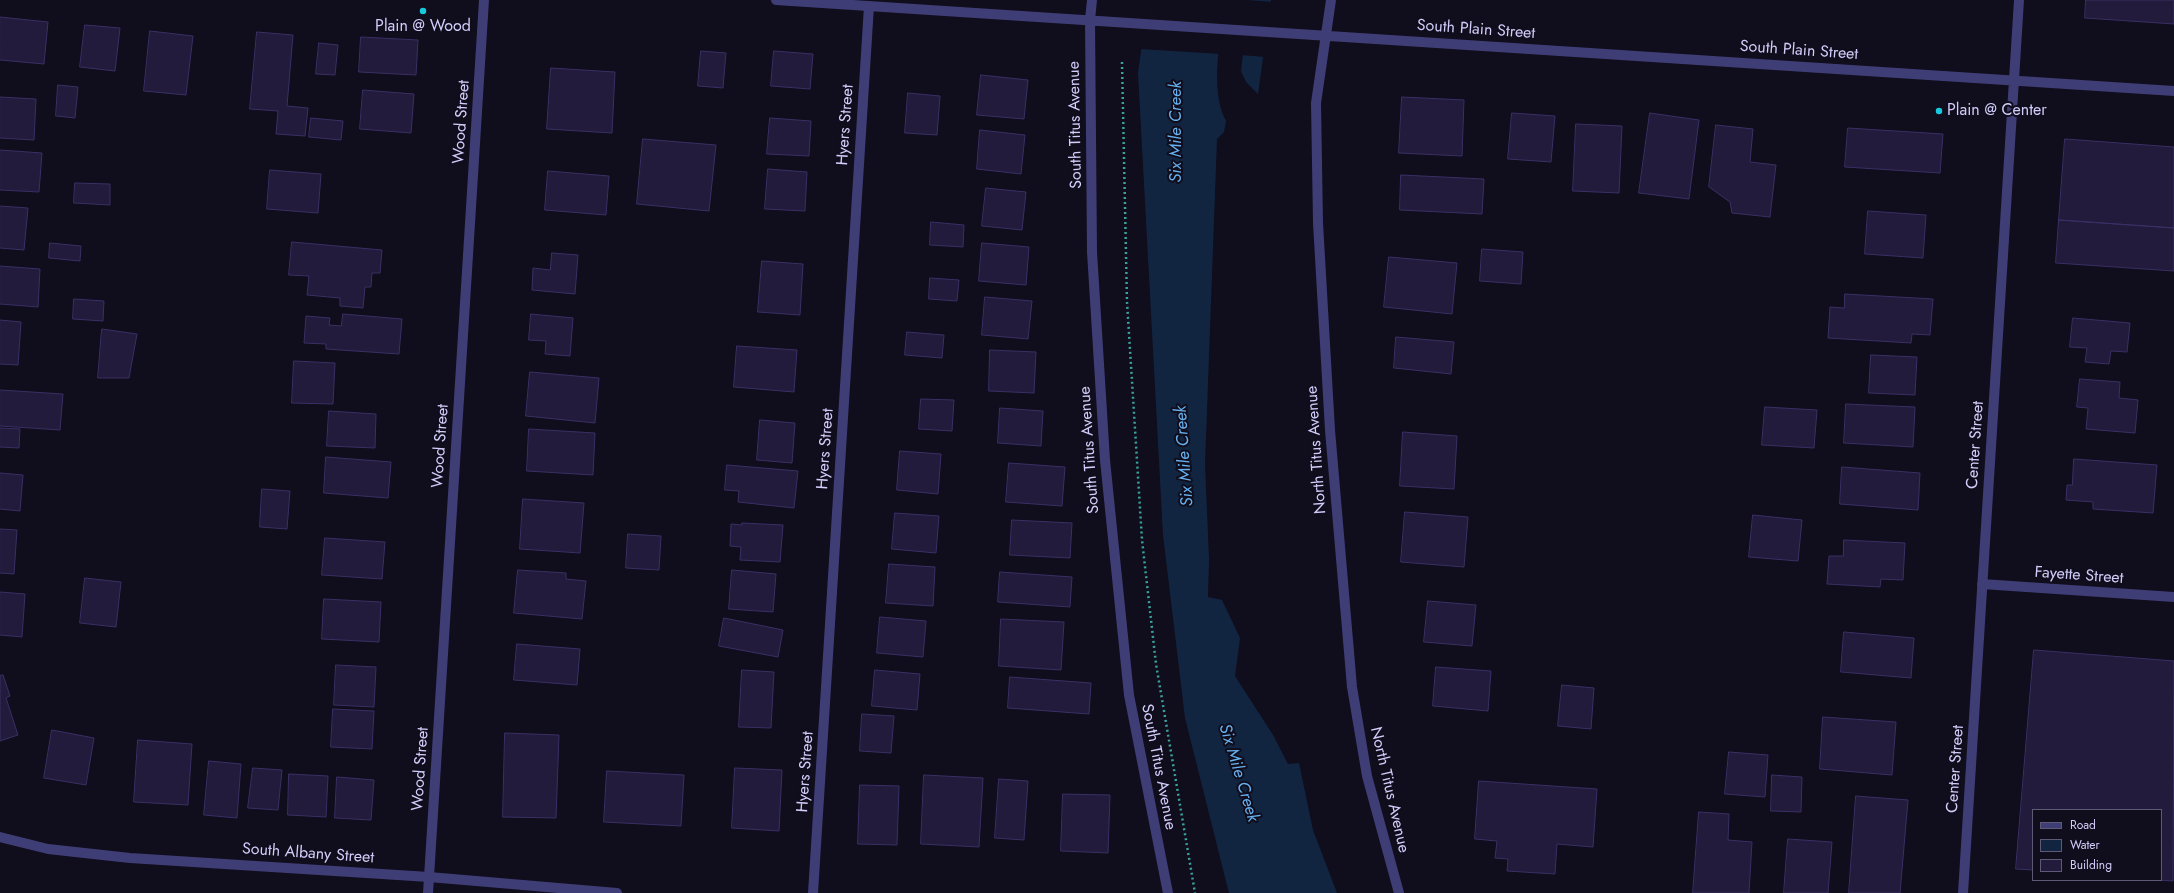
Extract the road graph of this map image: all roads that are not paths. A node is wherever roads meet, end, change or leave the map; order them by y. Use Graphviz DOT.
graph roads {
  1 [pos="484,0"];
  2 [pos="776,0"];
  3 [pos="1092,0"];
  4 [pos="1331,0"];
  5 [pos="2020,0"];
  6 [pos="869,6"];
  7 [pos="1090,20"];
  8 [pos="1327,35"];
  9 [pos="2014,80"];
  10 [pos="2174,91"];
  11 [pos="1982,584"];
  12 [pos="2174,598"];
  13 [pos="0,836"];
  14 [pos="429,877"];
  15 [pos="428,893"];
  16 [pos="617,893"];
  17 [pos="813,893"];
  18 [pos="1168,893"];
  19 [pos="1399,893"];
  20 [pos="1963,893"];
  1 -- 14 [label="street, Wood Street"];
  2 -- 6 [label="street, South Plain Street"];
  3 -- 7 [label="street, South Titus Avenue"];
  4 -- 8 [label="street, North Titus Avenue"];
  5 -- 9 [label="street, Center Street"];
  6 -- 7 [label="street, South Plain Street"];
  6 -- 17 [label="street, Hyers Street"];
  7 -- 8 [label="street, South Plain Street"];
  7 -- 18 [label="street, South Titus Avenue"];
  8 -- 9 [label="street, South Plain Street"];
  8 -- 19 [label="street, North Titus Avenue"];
  9 -- 10 [label="street, South Plain Street"];
  9 -- 11 [label="street, Center Street"];
  11 -- 12 [label="street, Fayette Street"];
  11 -- 20 [label="street, Center Street"];
  13 -- 14 [label="street, South Albany Street"];
  14 -- 15 [label="street, Wood Street"];
  14 -- 16 [label="street, South Albany Street"];
}
